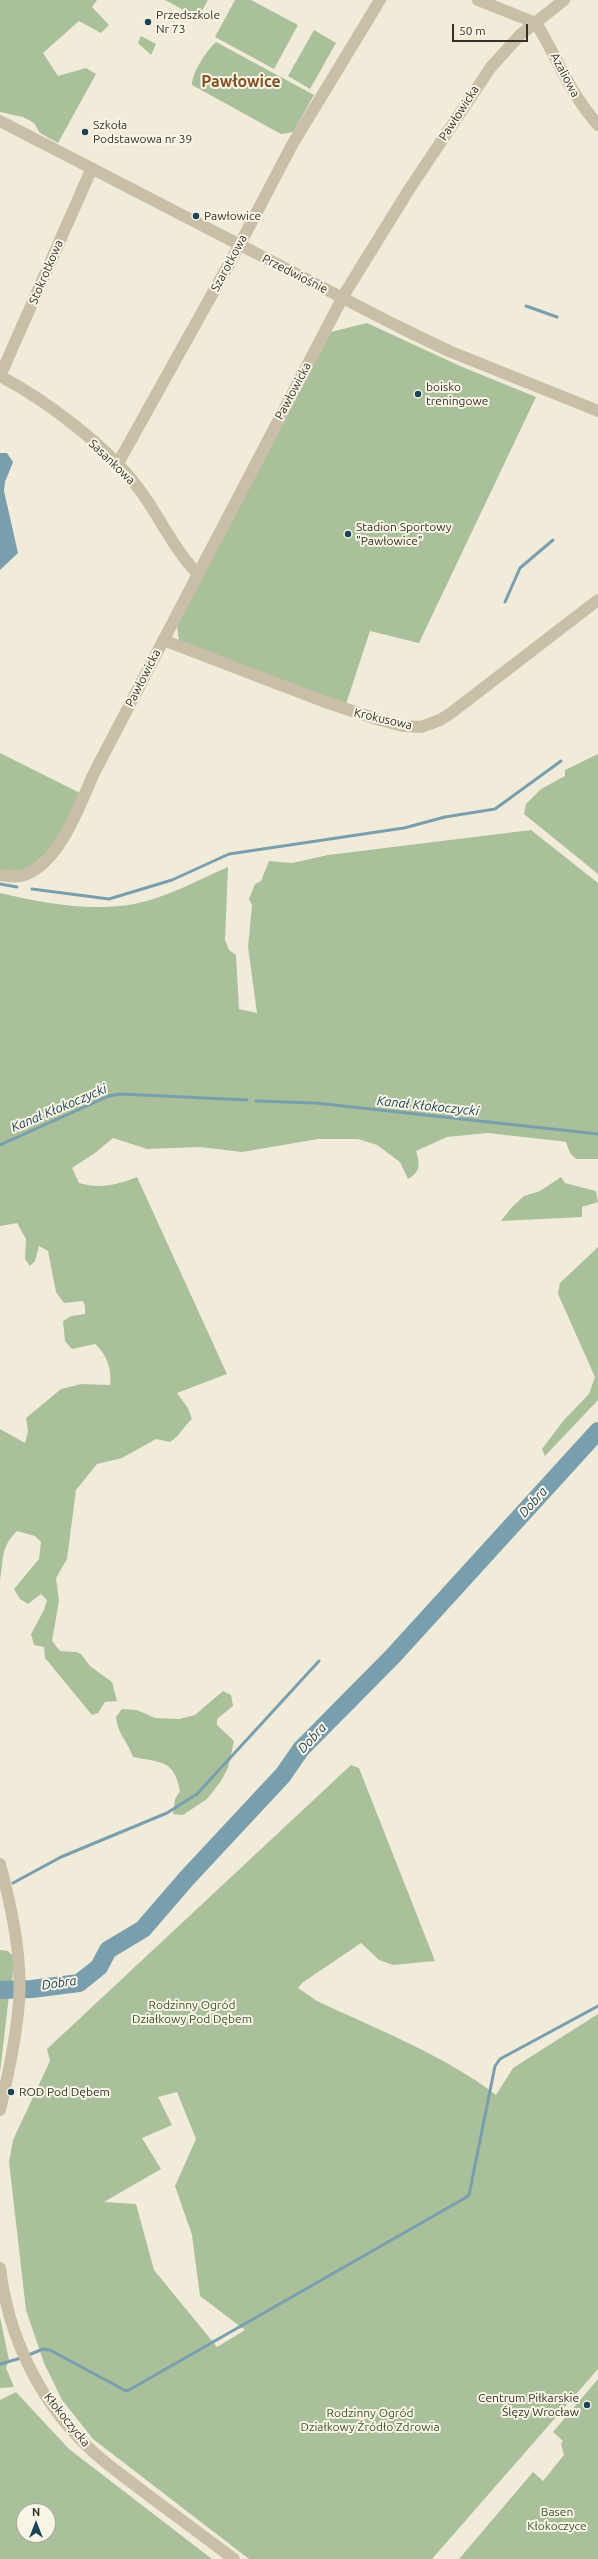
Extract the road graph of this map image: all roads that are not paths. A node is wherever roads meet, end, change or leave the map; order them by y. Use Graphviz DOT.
graph roads {
  1 [pos="380,0"];
  2 [pos="478,0"];
  3 [pos="564,0"];
  4 [pos="536,23"];
  5 [pos="0,121"];
  6 [pos="598,124"];
  7 [pos="92,168"];
  8 [pos="239,246"];
  9 [pos="342,298"];
  10 [pos="0,376"];
  11 [pos="598,411"];
  12 [pos="117,465"];
  13 [pos="198,574"];
  14 [pos="598,600"];
  15 [pos="163,640"];
  16 [pos="0,875"];
  17 [pos="0,1864"];
  18 [pos="0,2110"];
  19 [pos="0,2268"];
  20 [pos="234,2559"];
  1 -- 8 [label="street, Szarotkowa"];
  2 -- 4 [label="street"];
  3 -- 4 [label="street, Pawłowicka"];
  4 -- 6 [label="street, Azaliowa"];
  4 -- 9 [label="street, Pawłowicka"];
  5 -- 7 [label="street, Przedwiośnie"];
  7 -- 8 [label="street, Przedwiośnie"];
  7 -- 10 [label="street, Stokrotkowa"];
  8 -- 9 [label="street, Przedwiośnie"];
  8 -- 12 [label="street, Szarotkowa"];
  9 -- 11 [label="street, Przedwiośnie"];
  9 -- 13 [label="street, Pawłowicka"];
  10 -- 12 [label="street, Sasankowa"];
  12 -- 13 [label="street, Sasankowa"];
  13 -- 15 [label="street, Pawłowicka"];
  14 -- 15 [label="street, Krokusowa"];
  15 -- 16 [label="street, Pawłowicka"];
  17 -- 18 [label="street"];
  19 -- 20 [label="street, Kłokoczycka"];
}
